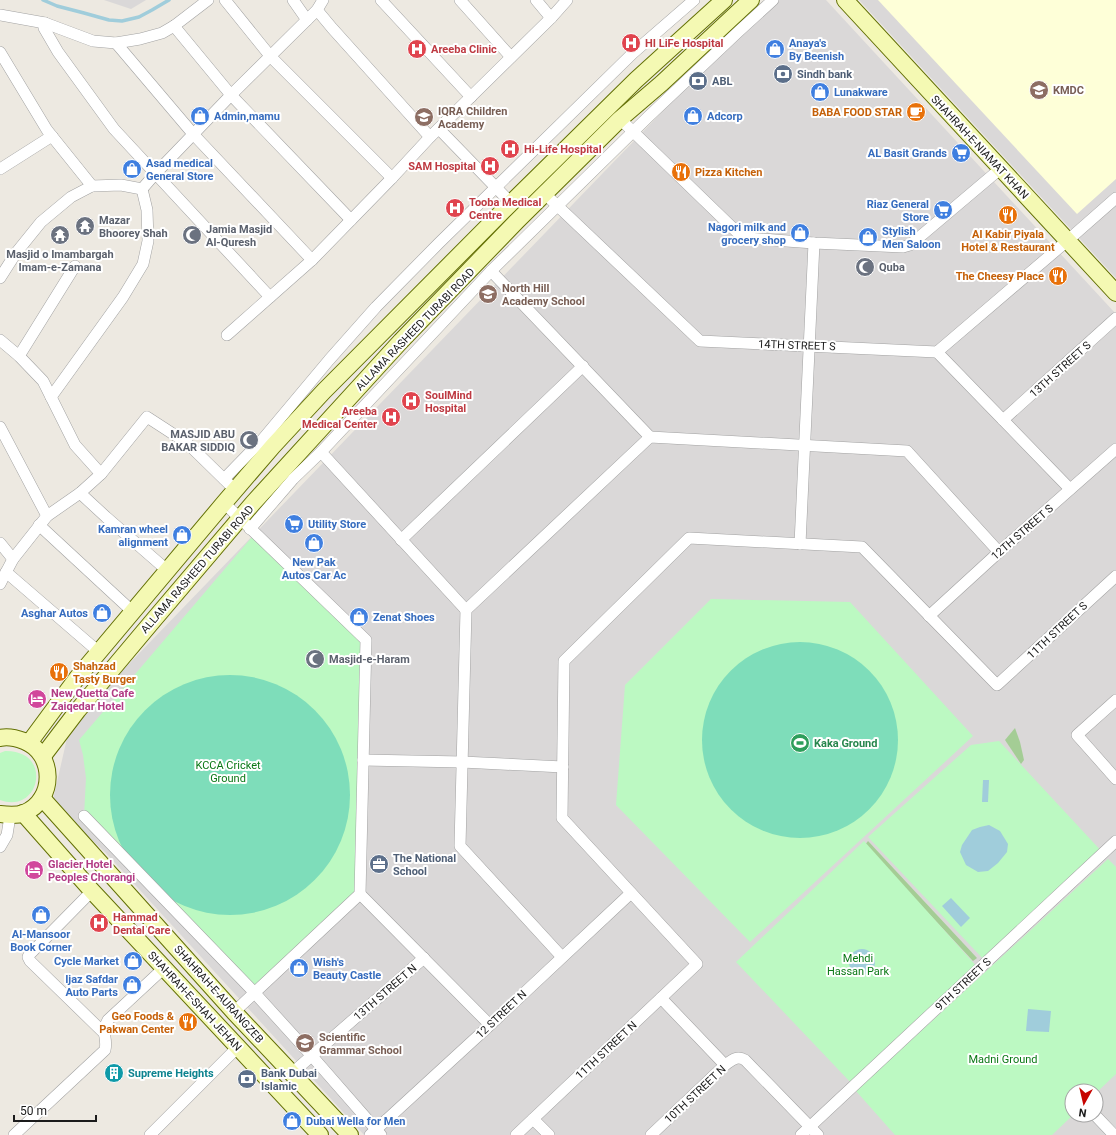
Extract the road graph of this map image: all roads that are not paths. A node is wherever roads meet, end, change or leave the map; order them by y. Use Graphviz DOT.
graph roads {
  1 [pos="208,0"];
  2 [pos="225,0"];
  3 [pos="293,0"];
  4 [pos="324,0"];
  5 [pos="381,0"];
  6 [pos="460,0"];
  7 [pos="536,0"];
  8 [pos="567,0"];
  9 [pos="694,0"];
  10 [pos="724,0"];
  11 [pos="751,0"];
  12 [pos="773,0"];
  13 [pos="845,0"];
  14 [pos="317,10"];
  15 [pos="0,15"];
  16 [pos="551,18"];
  17 [pos="307,20"];
  18 [pos="46,23"];
  19 [pos="174,26"];
  20 [pos="116,43"];
  21 [pos="0,52"];
  22 [pos="271,57"];
  23 [pos="511,57"];
  24 [pos="231,95"];
  25 [pos="470,97"];
  26 [pos="620,119"];
  27 [pos="634,131"];
  28 [pos="434,133"];
  29 [pos="194,135"];
  30 [pos="52,136"];
  31 [pos="1000,169"];
  32 [pos="0,170"];
  33 [pos="155,174"];
  34 [pos="392,178"];
  35 [pos="92,186"];
  36 [pos="495,186"];
  37 [pos="142,189"];
  38 [pos="545,194"];
  39 [pos="1116,198"];
  40 [pos="511,203"];
  41 [pos="558,206"];
  42 [pos="351,220"];
  43 [pos="1067,241"];
  44 [pos="814,243"];
  45 [pos="312,260"];
  46 [pos="75,266"];
  47 [pos="491,271"];
  48 [pos="0,278"];
  49 [pos="1116,293"];
  50 [pos="270,297"];
  51 [pos="1116,318"];
  52 [pos="227,335"];
  53 [pos="0,340"];
  54 [pos="809,346"];
  55 [pos="937,352"];
  56 [pos="19,356"];
  57 [pos="582,366"];
  58 [pos="51,397"];
  59 [pos="1003,420"];
  60 [pos="0,427"];
  61 [pos="650,437"];
  62 [pos="805,446"];
  63 [pos="1116,449"];
  64 [pos="321,452"];
  65 [pos="101,474"];
  66 [pos="224,479"];
  67 [pos="1070,489"];
  68 [pos="236,490"];
  69 [pos="80,493"];
  70 [pos="224,503"];
  71 [pos="46,516"];
  72 [pos="245,524"];
  73 [pos="38,526"];
  74 [pos="401,540"];
  75 [pos="0,543"];
  76 [pos="800,544"];
  77 [pos="999,552"];
  78 [pos="13,559"];
  79 [pos="168,570"];
  80 [pos="6,572"];
  81 [pos="1116,576"];
  82 [pos="0,584"];
  83 [pos="466,610"];
  84 [pos="133,612"];
  85 [pos="929,616"];
  86 [pos="100,652"];
  87 [pos="1116,700"];
  88 [pos="0,738"];
  89 [pos="29,743"];
  90 [pos="43,756"];
  91 [pos="363,760"];
  92 [pos="462,762"];
  93 [pos="563,767"];
  94 [pos="1116,779"];
  95 [pos="42,798"];
  96 [pos="11,814"];
  97 [pos="84,816"];
  98 [pos="1116,841"];
  99 [pos="0,847"];
  100 [pos="92,891"];
  101 [pos="631,893"];
  102 [pos="360,894"];
  103 [pos="562,957"];
  104 [pos="424,958"];
  105 [pos="164,968"];
  106 [pos="254,993"];
  107 [pos="661,998"];
  108 [pos="234,1012"];
  109 [pos="490,1025"];
  110 [pos="104,1033"];
  111 [pos="238,1047"];
  112 [pos="311,1055"];
  113 [pos="725,1065"];
  114 [pos="292,1073"];
  115 [pos="533,1118"];
  116 [pos="1103,1123"];
  117 [pos="810,1127"];
  118 [pos="376,1133"];
  119 [pos="14,1135"];
  120 [pos="150,1135"];
  121 [pos="320,1135"];
  122 [pos="350,1135"];
  123 [pos="516,1135"];
  124 [pos="549,1135"];
  125 [pos="651,1135"];
  126 [pos="801,1135"];
  127 [pos="818,1135"];
  128 [pos="1114,1135"];
  1 -- 19 [label="street"];
  2 -- 22 [label="street"];
  3 -- 17 [label="street"];
  4 -- 14 [label="street"];
  5 -- 25 [label="street"];
  6 -- 23 [label="street"];
  7 -- 16 [label="street"];
  8 -- 16 [label="street"];
  9 -- 36 [label="street"];
  10 -- 40 [label="main road, ALLAMA RASHEED TURABI ROAD"];
  11 -- 26 [label="main road, ALLAMA RASHEED TURABI ROAD"];
  12 -- 27 [label="street"];
  13 -- 31 [label="main road, SHAHRAH-E-NIAMAT KHAN"];
  14 -- 17 [label="street"];
  14 -- 28 [label="street"];
  15 -- 18 [label="street"];
  16 -- 23 [label="street"];
  17 -- 22 [label="street"];
  18 -- 20 [label="street"];
  18 -- 33 [label="street"];
  19 -- 20 [label="street"];
  19 -- 24 [label="street"];
  20 -- 29 [label="street"];
  21 -- 30 [label="street"];
  22 -- 24 [label="street"];
  22 -- 34 [label="street"];
  23 -- 25 [label="street"];
  24 -- 29 [label="street"];
  24 -- 42 [label="street"];
  25 -- 28 [label="street"];
  26 -- 27 [label="street"];
  26 -- 38 [label="main road, ALLAMA RASHEED TURABI ROAD"];
  27 -- 41 [label="street"];
  27 -- 44 [label="street"];
  28 -- 34 [label="street"];
  28 -- 36 [label="street"];
  29 -- 33 [label="street"];
  29 -- 45 [label="street"];
  30 -- 32 [label="street"];
  30 -- 35 [label="street"];
  31 -- 43 [label="main road, SHAHRAH-E-NIAMAT KHAN"];
  31 -- 44 [label="street"];
  33 -- 37 [label="street"];
  33 -- 50 [label="street"];
  34 -- 42 [label="street"];
  35 -- 37 [label="street"];
  35 -- 48 [label="street"];
  36 -- 40 [label="street"];
  36 -- 66 [label="street"];
  37 -- 58 [label="street"];
  38 -- 41 [label="street, 14TH STREET S"];
  38 -- 72 [label="main road, ALLAMA RASHEED TURABI ROAD"];
  39 -- 43 [label="street"];
  40 -- 68 [label="main road, ALLAMA RASHEED TURABI ROAD"];
  41 -- 47 [label="street"];
  41 -- 54 [label="street, 14TH STREET S"];
  42 -- 45 [label="street"];
  43 -- 49 [label="main road, SHAHRAH-E-NIAMAT KHAN"];
  43 -- 55 [label="street"];
  44 -- 54 [label="street"];
  45 -- 50 [label="street"];
  46 -- 56 [label="street"];
  47 -- 57 [label="street"];
  47 -- 64 [label="street"];
  50 -- 52 [label="street"];
  51 -- 59 [label="street, 13TH STREET S"];
  53 -- 56 [label="street"];
  54 -- 55 [label="street, 14TH STREET S"];
  54 -- 62 [label="street"];
  55 -- 59 [label="street"];
  56 -- 58 [label="street"];
  57 -- 61 [label="street"];
  57 -- 74 [label="street"];
  58 -- 65 [label="street"];
  59 -- 67 [label="street"];
  60 -- 71 [label="street"];
  61 -- 62 [label="street"];
  61 -- 83 [label="street"];
  62 -- 76 [label="street"];
  62 -- 77 [label="street"];
  63 -- 67 [label="street, 12TH STREET S"];
  64 -- 72 [label="street"];
  64 -- 74 [label="street"];
  65 -- 66 [label="street"];
  65 -- 69 [label="street"];
  66 -- 68 [label="street"];
  67 -- 77 [label="street, 12TH STREET S"];
  68 -- 70 [label="main road, ALLAMA RASHEED TURABI ROAD"];
  69 -- 71 [label="street"];
  69 -- 79 [label="street"];
  70 -- 72 [label="street"];
  70 -- 79 [label="main road, ALLAMA RASHEED TURABI ROAD"];
  71 -- 73 [label="street"];
  72 -- 90 [label="main road, ALLAMA RASHEED TURABI ROAD"];
  72 -- 91 [label="street"];
  73 -- 78 [label="street"];
  73 -- 84 [label="street"];
  74 -- 83 [label="street"];
  75 -- 78 [label="street"];
  76 -- 85 [label="street"];
  76 -- 93 [label="street"];
  77 -- 85 [label="street, 12TH STREET S"];
  78 -- 80 [label="street"];
  79 -- 84 [label="main road, ALLAMA RASHEED TURABI ROAD"];
  80 -- 82 [label="street"];
  80 -- 86 [label="street"];
  81 -- 85 [label="street, 11TH STREET S"];
  83 -- 92 [label="street"];
  84 -- 86 [label="main road, ALLAMA RASHEED TURABI ROAD"];
  86 -- 89 [label="main road, ALLAMA RASHEED TURABI ROAD"];
  87 -- 94 [label="street"];
  88 -- 89 [label="main road"];
  89 -- 90 [label="main road"];
  90 -- 95 [label="main road"];
  91 -- 92 [label="street"];
  91 -- 102 [label="street"];
  92 -- 93 [label="street"];
  92 -- 103 [label="street"];
  93 -- 101 [label="street"];
  95 -- 96 [label="main road"];
  95 -- 108 [label="main road, SHAHRAH-E-AURANGZEB"];
  96 -- 99 [label="street"];
  96 -- 100 [label="main road, SHAHRAH-E-SHAH JEHAN"];
  97 -- 106 [label="street"];
  98 -- 117 [label="street, 9TH STREET S"];
  100 -- 105 [label="main road, SHAHRAH-E-SHAH JEHAN"];
  100 -- 110 [label="street"];
  101 -- 103 [label="street, 12 STREET N"];
  101 -- 107 [label="street, 11TH STREET N"];
  102 -- 104 [label="street"];
  102 -- 106 [label="street"];
  103 -- 109 [label="street, 12 STREET N"];
  104 -- 109 [label="street"];
  104 -- 112 [label="street, 13TH STREET N"];
  105 -- 110 [label="street"];
  105 -- 111 [label="main road, SHAHRAH-E-SHAH JEHAN"];
  106 -- 108 [label="street"];
  106 -- 112 [label="street"];
  107 -- 113 [label="street"];
  107 -- 115 [label="street, 11TH STREET N"];
  108 -- 114 [label="main road, SHAHRAH-E-AURANGZEB"];
  109 -- 118 [label="street, 12 STREET N"];
  110 -- 119 [label="street"];
  111 -- 120 [label="street"];
  111 -- 121 [label="main road, SHAHRAH-E-SHAH JEHAN"];
  112 -- 114 [label="street, 13TH STREET N"];
  112 -- 118 [label="street"];
  113 -- 117 [label="street, 10TH STREET N"];
  113 -- 125 [label="street, 10TH STREET N"];
  114 -- 122 [label="main road, SHAHRAH-E-AURANGZEB"];
  115 -- 123 [label="street, 11TH STREET N"];
  115 -- 124 [label="street"];
  116 -- 128 [label="street"];
  117 -- 126 [label="street, 9TH STREET S"];
  117 -- 127 [label="street"];
}
